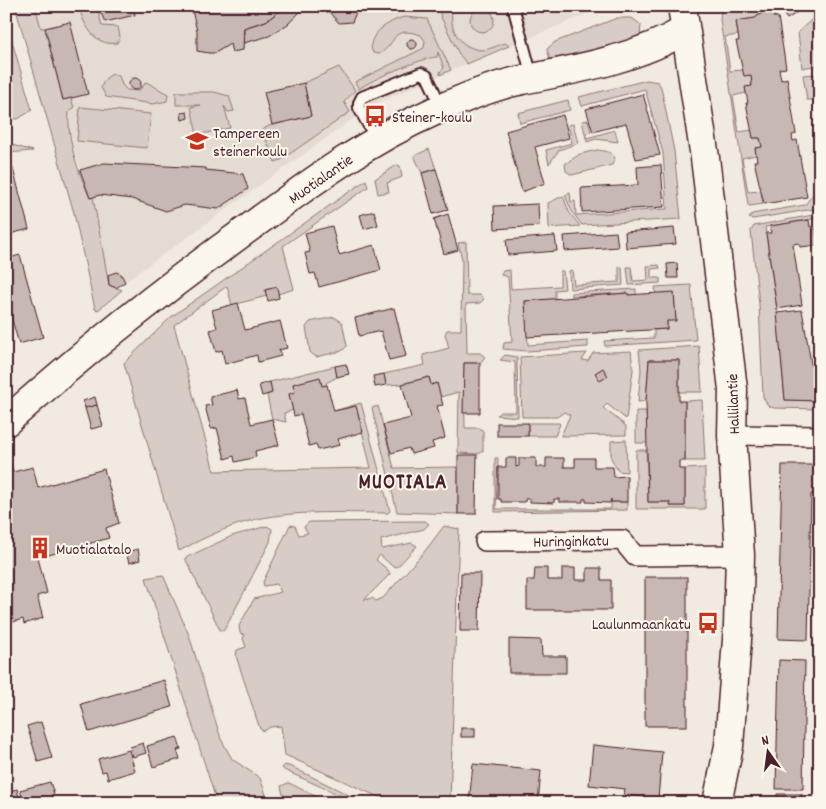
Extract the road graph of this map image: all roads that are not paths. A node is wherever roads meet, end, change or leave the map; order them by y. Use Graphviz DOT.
graph roads {
  1 [pos="513,6"];
  2 [pos="684,18"];
  3 [pos="532,78"];
  4 [pos="442,108"];
  5 [pos="376,140"];
  6 [pos="6,422"];
  7 [pos="732,435"];
  8 [pos="820,436"];
  9 [pos="485,541"];
  10 [pos="740,555"];
  11 [pos="717,803"];
  1 -- 3 [label="lane"];
  2 -- 3 [label="street, Muotialantie"];
  2 -- 7 [label="street, Hallilantie"];
  3 -- 4 [label="street, Muotialantie"];
  4 -- 5 [label="street, Muotialantie"];
  4 -- 5 [label="lane"];
  5 -- 6 [label="street, Muotialantie"];
  7 -- 8 [label="street"];
  7 -- 10 [label="street, Hallilantie"];
  9 -- 10 [label="street, Huringinkatu"];
  10 -- 11 [label="street, Hallilantie"];
}
